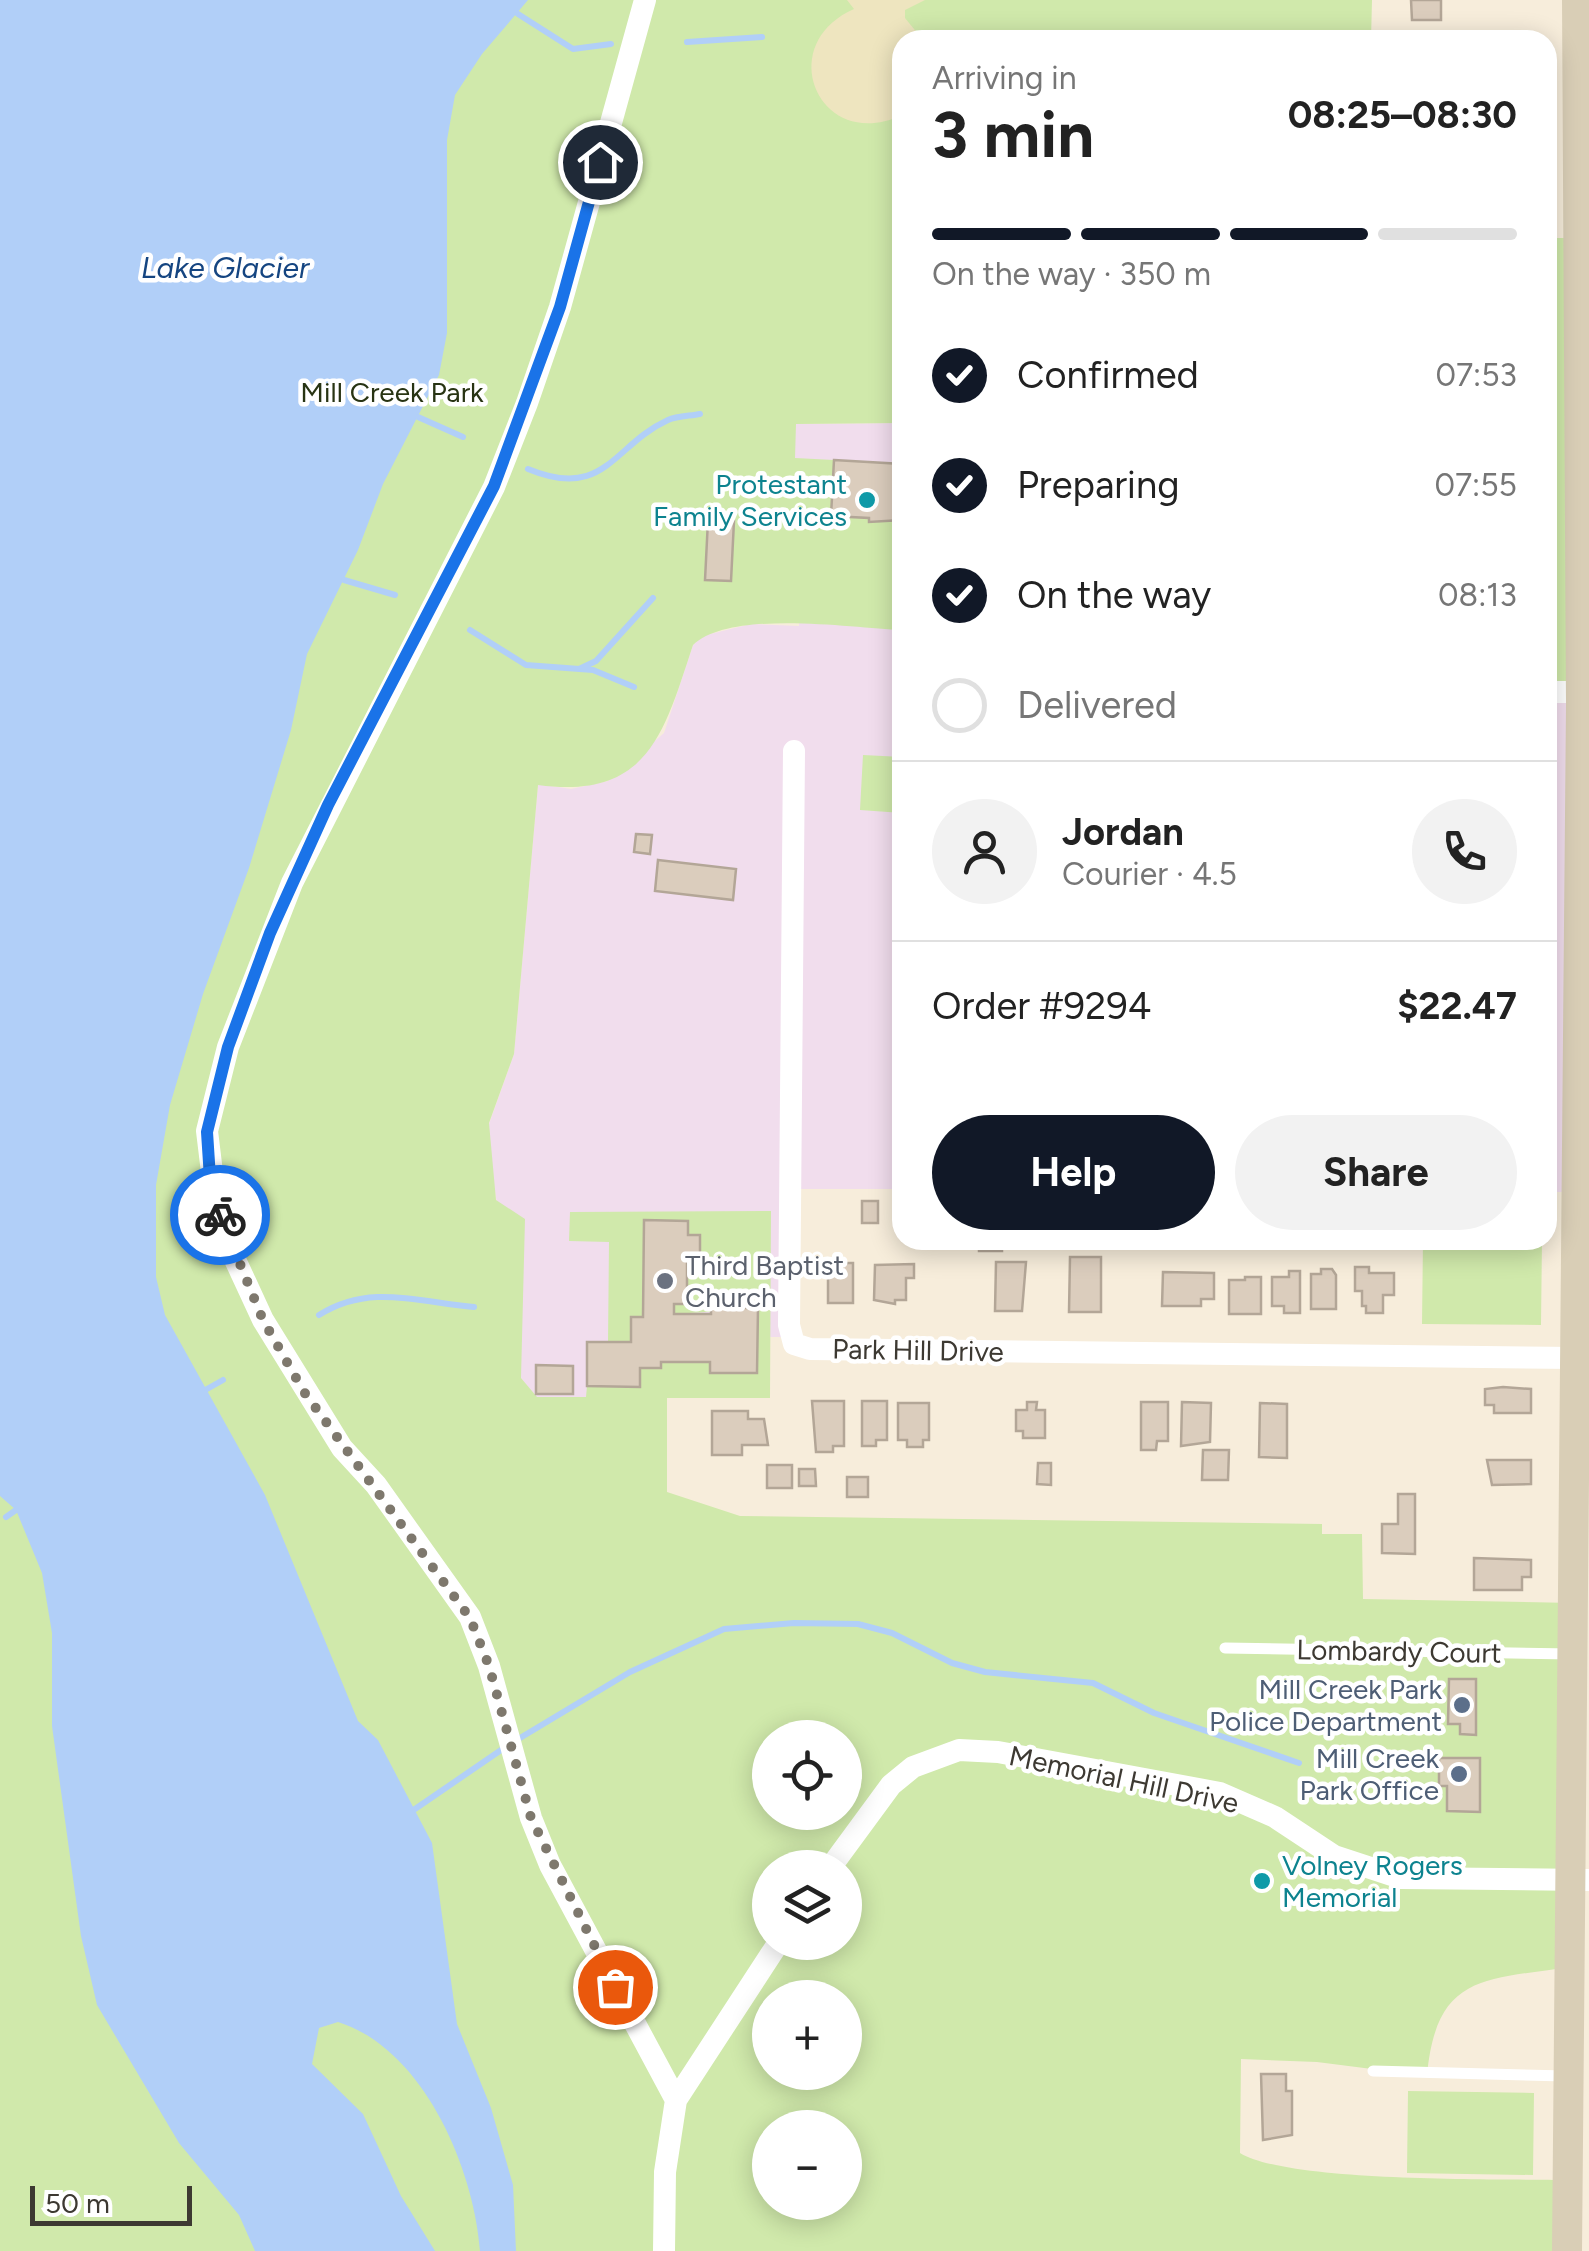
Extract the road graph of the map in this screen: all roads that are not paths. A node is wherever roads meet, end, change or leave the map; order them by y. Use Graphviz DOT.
graph roads {
  1 [pos="646,0"];
  2 [pos="1577,0"];
  3 [pos="1584,58"];
  4 [pos="1584,386"];
  5 [pos="1557,694"];
  6 [pos="1584,701"];
  7 [pos="794,752"];
  8 [pos="1583,1294"];
  9 [pos="1576,1358"];
  10 [pos="1582,1582"];
  11 [pos="1225,1648"];
  12 [pos="1572,1654"];
  13 [pos="843,1850"];
  14 [pos="1580,1880"];
  15 [pos="767,1960"];
  16 [pos="1374,2071"];
  17 [pos="1570,2076"];
  18 [pos="676,2100"];
  19 [pos="1578,2201"];
  20 [pos="664,2251"];
  21 [pos="1567,2251"];
  1 -- 18 [label="street"];
  2 -- 3 [label="main road"];
  3 -- 4 [label="main road"];
  4 -- 6 [label="main road"];
  5 -- 6 [label="street"];
  6 -- 8 [label="main road"];
  7 -- 9 [label="street, Park Hill Drive"];
  8 -- 9 [label="main road"];
  9 -- 10 [label="main road"];
  10 -- 12 [label="main road"];
  11 -- 12 [label="lane, Lombardy Court"];
  12 -- 14 [label="main road"];
  13 -- 14 [label="street, Memorial Hill Drive"];
  14 -- 17 [label="main road"];
  15 -- 18 [label="street"];
  16 -- 17 [label="lane"];
  17 -- 19 [label="main road"];
  18 -- 20 [label="street"];
  19 -- 21 [label="main road"];
}
